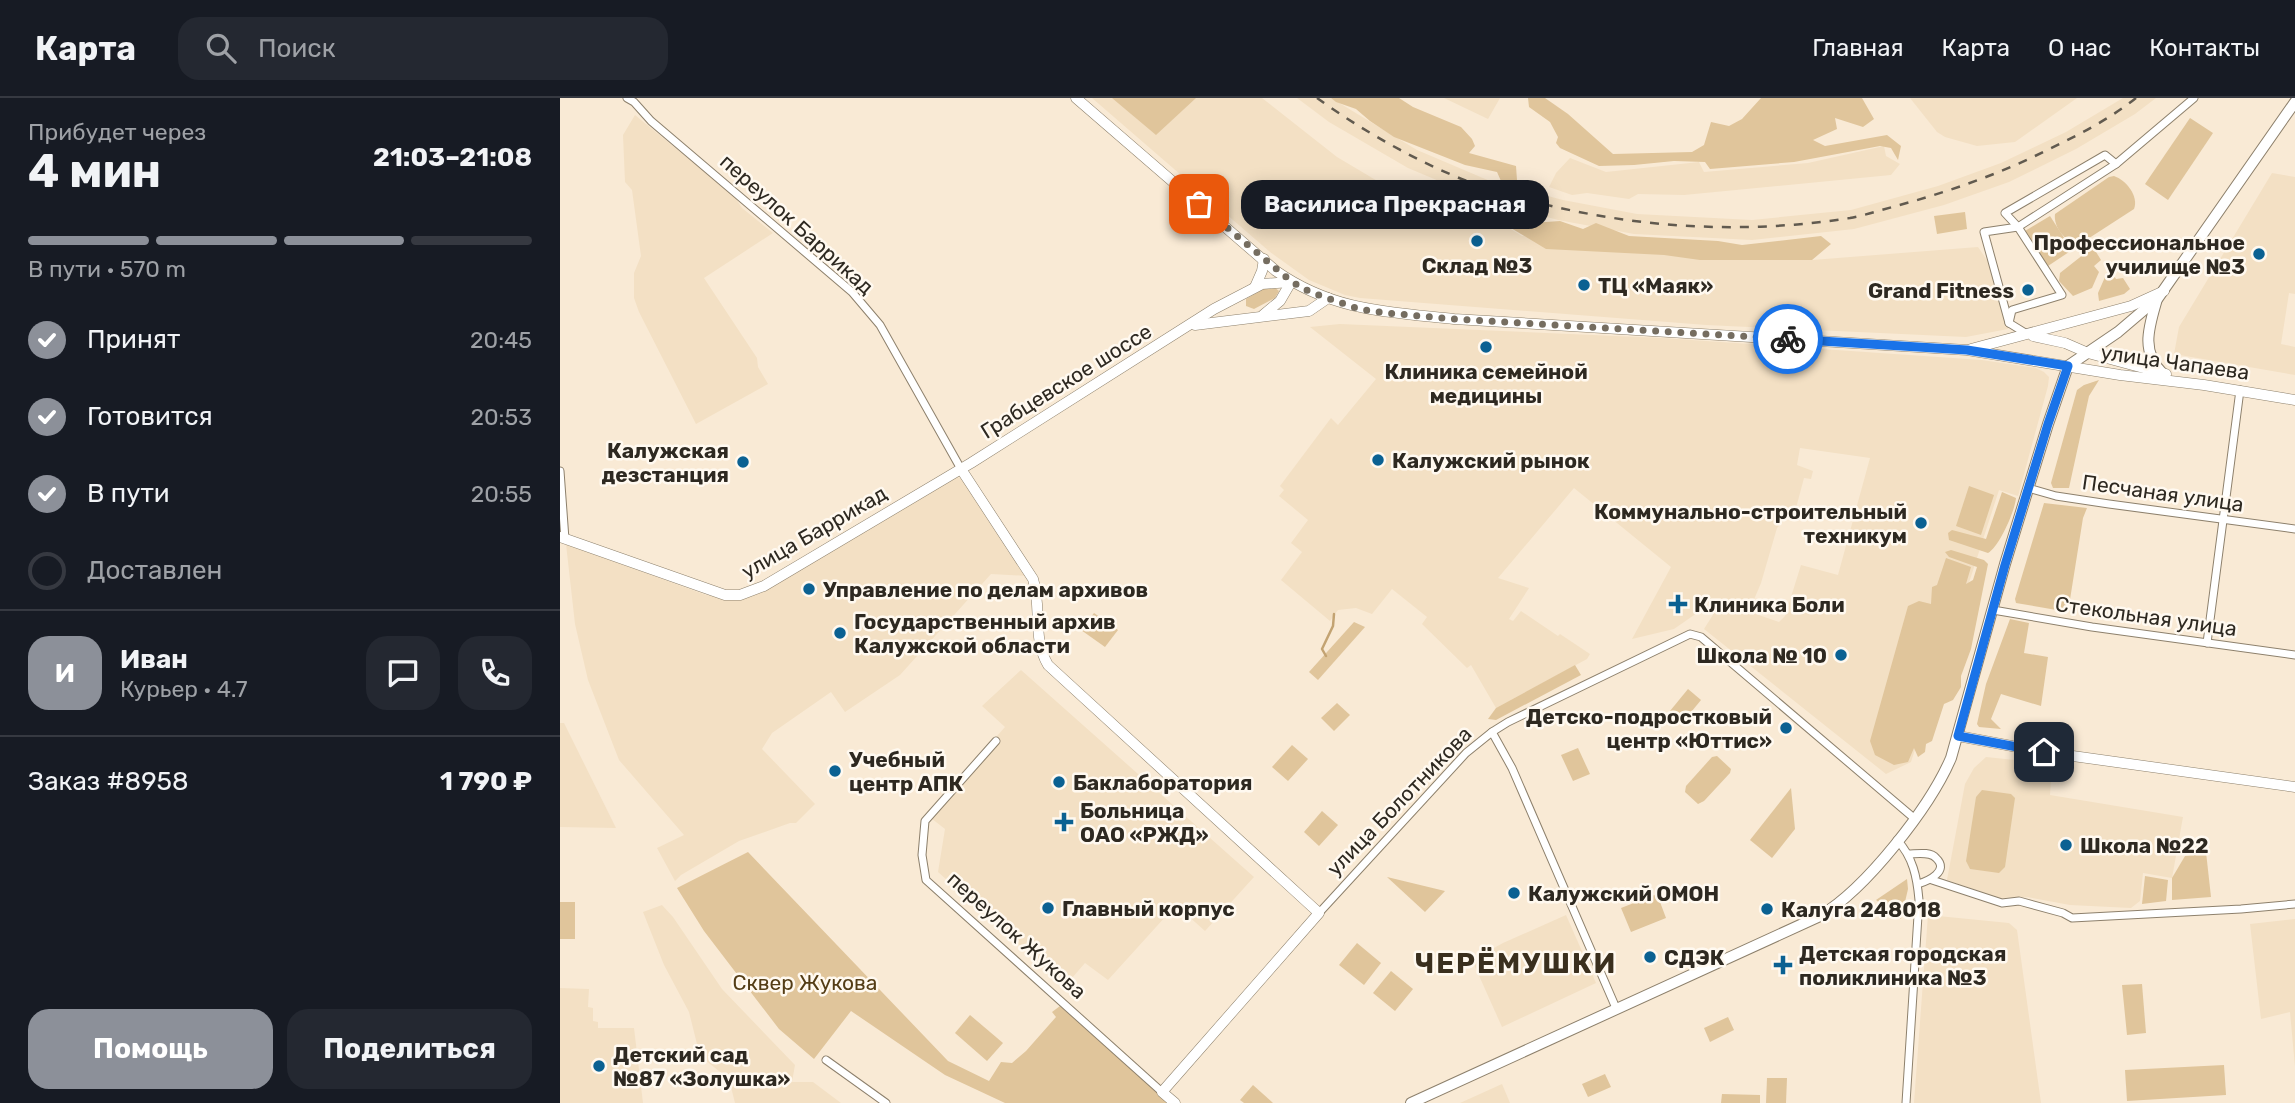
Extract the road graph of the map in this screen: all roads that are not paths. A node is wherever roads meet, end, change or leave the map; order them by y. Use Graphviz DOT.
graph roads {
  1 [pos="627,98"];
  2 [pos="1076,98"];
  3 [pos="2194,98"];
  4 [pos="2295,102"];
  5 [pos="2116,164"];
  6 [pos="2018,227"];
  7 [pos="1264,259"];
  8 [pos="1292,282"];
  9 [pos="1255,287"];
  10 [pos="2161,294"];
  11 [pos="1241,295"];
  12 [pos="1328,298"];
  13 [pos="1262,316"];
  14 [pos="1248,317"];
  15 [pos="2009,323"];
  16 [pos="1191,326"];
  17 [pos="2028,335"];
  18 [pos="1967,350"];
  19 [pos="2088,353"];
  20 [pos="2068,366"];
  21 [pos="2163,374"];
  22 [pos="2203,385"];
  23 [pos="2240,390"];
  24 [pos="2295,400"];
  25 [pos="961,469"];
  26 [pos="560,471"];
  27 [pos="2028,488"];
  28 [pos="2222,518"];
  29 [pos="2295,529"];
  30 [pos="562,538"];
  31 [pos="1993,610"];
  32 [pos="2207,643"];
  33 [pos="2295,655"];
  34 [pos="1492,732"];
  35 [pos="1958,736"];
  36 [pos="996,741"];
  37 [pos="2295,786"];
  38 [pos="1914,818"];
  39 [pos="1897,840"];
  40 [pos="1908,854"];
  41 [pos="1932,880"];
  42 [pos="1918,884"];
  43 [pos="2295,904"];
  44 [pos="1319,913"];
  45 [pos="1616,1008"];
  46 [pos="825,1060"];
  47 [pos="1162,1092"];
  48 [pos="886,1103"];
  49 [pos="1175,1103"];
  50 [pos="1411,1103"];
  51 [pos="1906,1103"];
  1 -- 25 [label="street, переулок Баррикад"];
  2 -- 7 [label="street"];
  3 -- 5 [label="street"];
  4 -- 10 [label="main road"];
  5 -- 6 [label="street"];
  5 -- 6 [label="street"];
  6 -- 15 [label="street"];
  6 -- 15 [label="street"];
  7 -- 8 [label="street"];
  7 -- 9 [label="street"];
  8 -- 9 [label="street"];
  8 -- 12 [label="street"];
  8 -- 13 [label="street"];
  9 -- 11 [label="street, Грабцевское шоссе"];
  10 -- 17 [label="street"];
  10 -- 19 [label="main road"];
  10 -- 21 [label="main road"];
  11 -- 14 [label="street"];
  11 -- 16 [label="street, Грабцевское шоссе"];
  12 -- 13 [label="street, Грабцевское шоссе"];
  12 -- 18 [label="street"];
  13 -- 14 [label="street, Грабцевское шоссе"];
  14 -- 16 [label="street, Грабцевское шоссе"];
  15 -- 17 [label="street"];
  16 -- 25 [label="street, Грабцевское шоссе"];
  17 -- 18 [label="street"];
  17 -- 19 [label="street"];
  18 -- 20 [label="street, улица Чапаева"];
  19 -- 20 [label="main road"];
  19 -- 21 [label="street"];
  20 -- 22 [label="street, улица Чапаева"];
  20 -- 27 [label="main road"];
  21 -- 22 [label="street"];
  22 -- 23 [label="street, улица Чапаева"];
  23 -- 24 [label="street, улица Чапаева"];
  23 -- 28 [label="street"];
  25 -- 30 [label="street, улица Баррикад"];
  25 -- 44 [label="street"];
  26 -- 30 [label="street"];
  27 -- 28 [label="street, Песчаная улица"];
  27 -- 31 [label="main road"];
  28 -- 29 [label="street, Песчаная улица"];
  28 -- 32 [label="street"];
  31 -- 32 [label="street, Стекольная улица"];
  31 -- 35 [label="main road"];
  32 -- 33 [label="street, Стекольная улица"];
  34 -- 38 [label="street, улица Болотникова"];
  34 -- 44 [label="street, улица Болотникова"];
  34 -- 45 [label="street"];
  35 -- 37 [label="street"];
  35 -- 38 [label="main road"];
  36 -- 47 [label="street, переулок Жукова"];
  38 -- 39 [label="main road"];
  39 -- 40 [label="street"];
  39 -- 45 [label="main road"];
  40 -- 41 [label="street"];
  40 -- 42 [label="street"];
  41 -- 42 [label="street"];
  41 -- 43 [label="street"];
  42 -- 51 [label="street"];
  44 -- 47 [label="street, улица Болотникова"];
  45 -- 50 [label="main road"];
  46 -- 48 [label="street"];
  47 -- 49 [label="street, переулок Жукова"];
}
